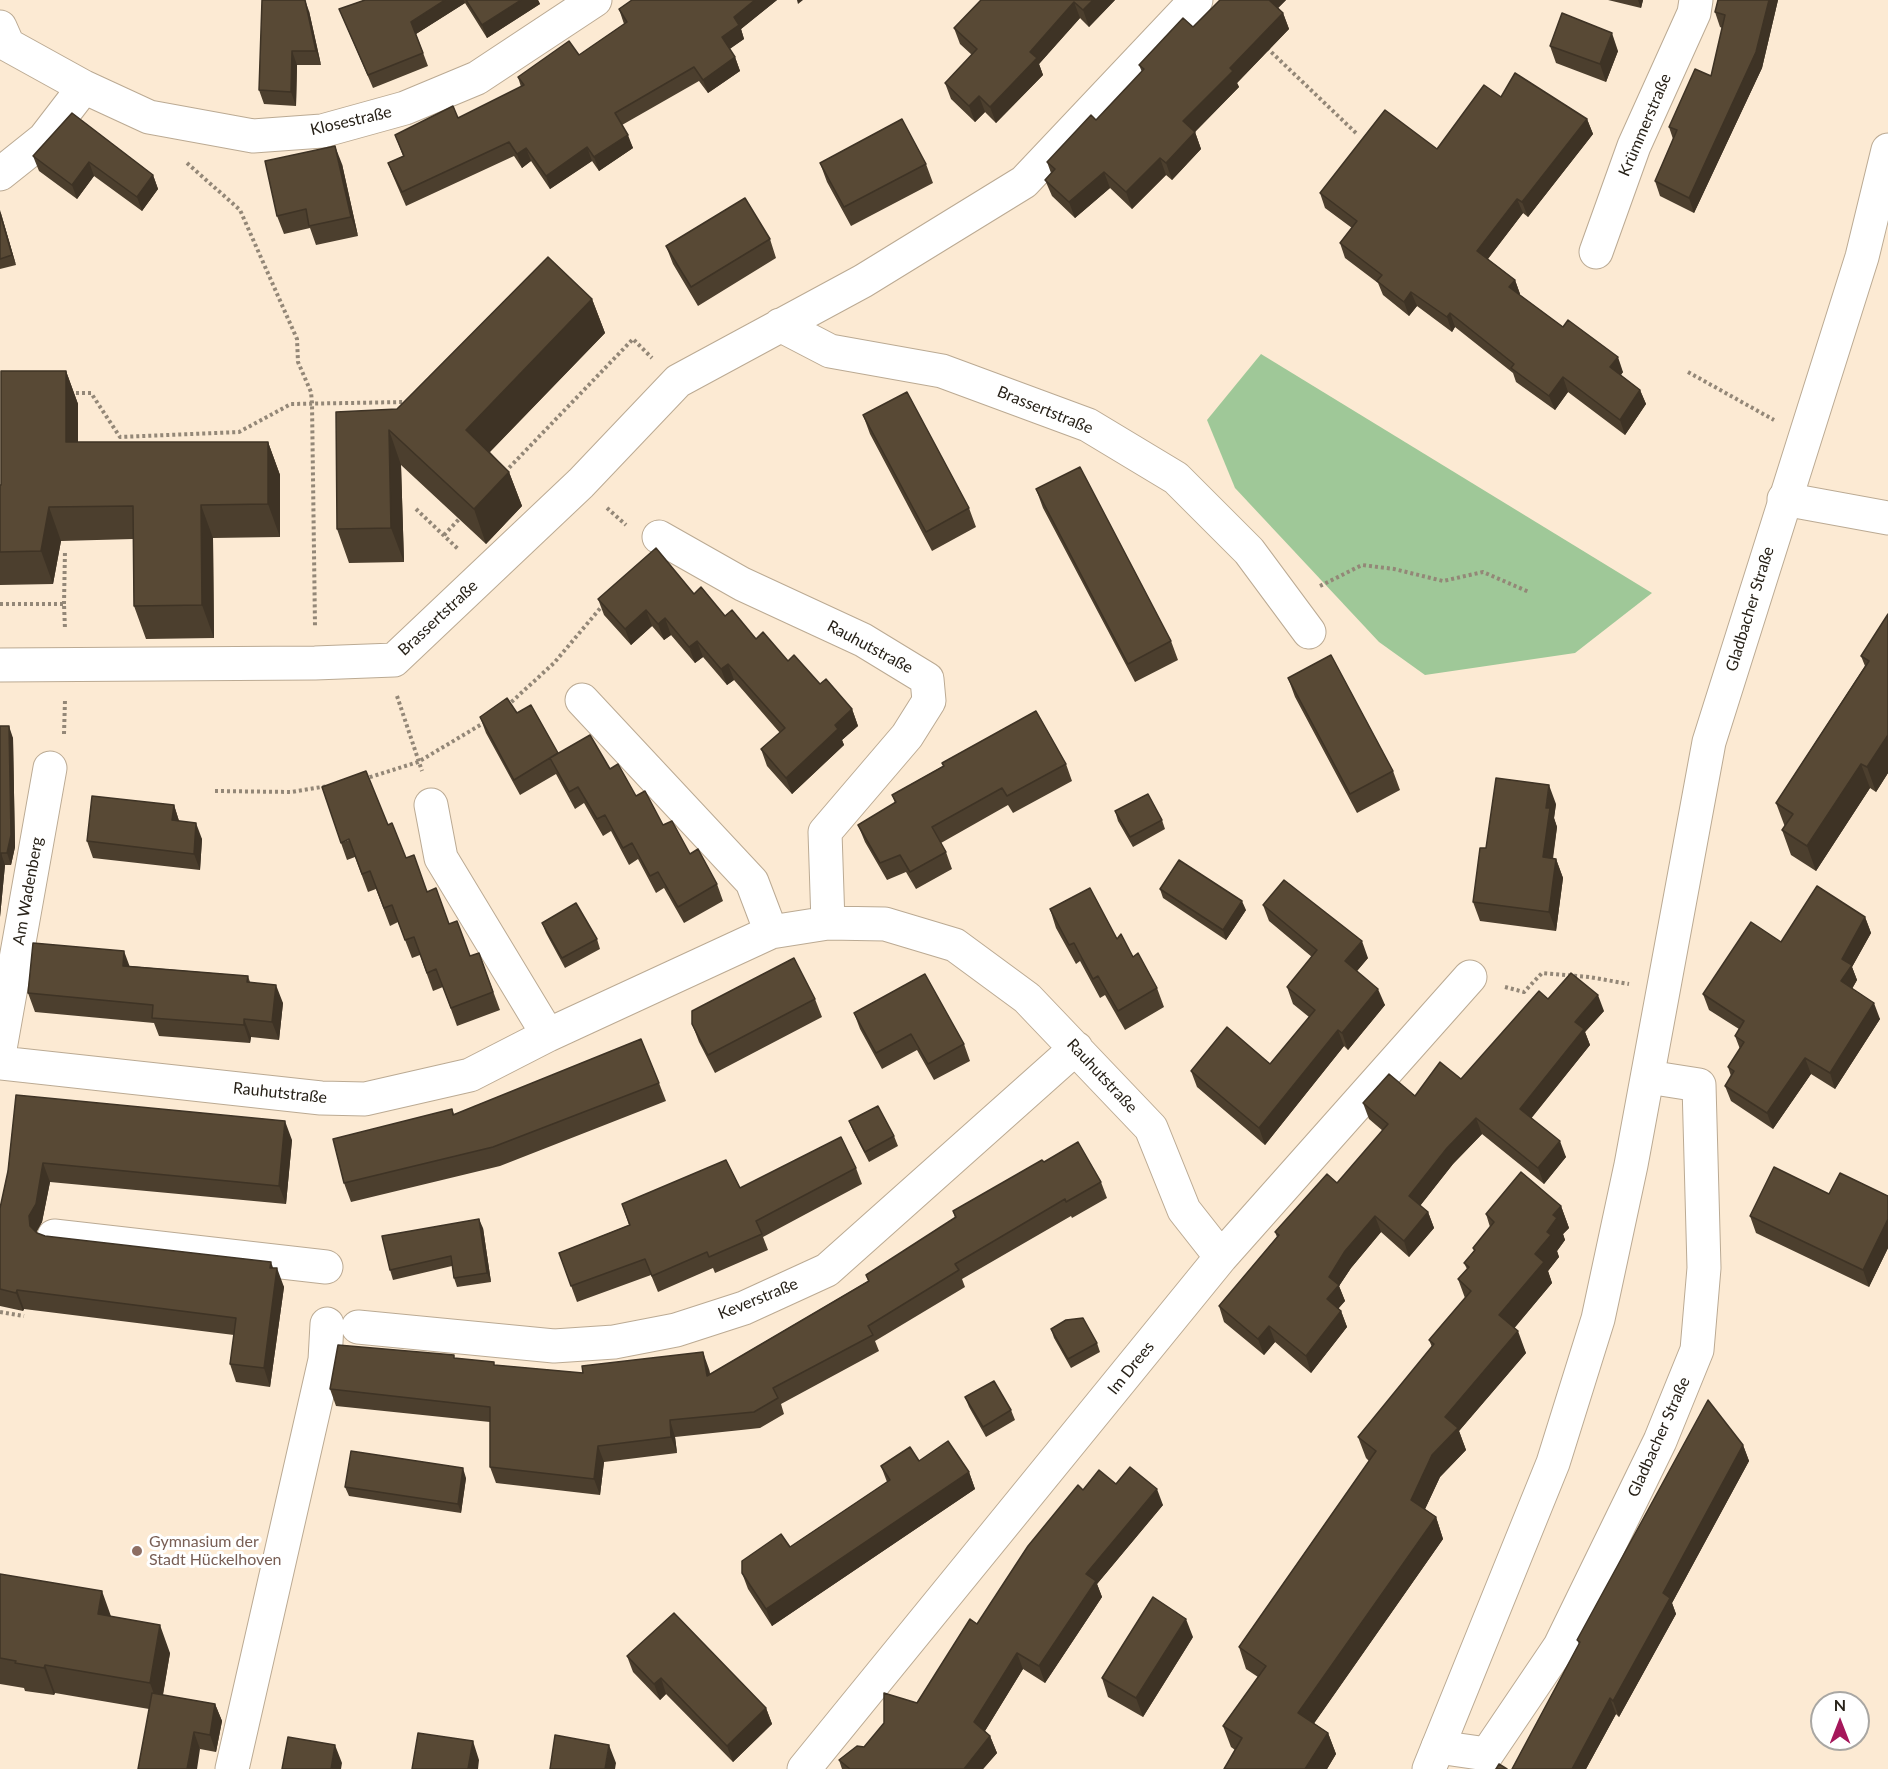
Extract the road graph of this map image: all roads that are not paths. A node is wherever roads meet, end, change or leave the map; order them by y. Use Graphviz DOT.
graph roads {
  1 [pos="595,0"];
  2 [pos="1196,0"];
  3 [pos="1696,0"];
  4 [pos="0,27"];
  5 [pos="84,87"];
  6 [pos="1888,150"];
  7 [pos="0,174"];
  8 [pos="1596,252"];
  9 [pos="780,325"];
  10 [pos="1785,499"];
  11 [pos="1888,518"];
  12 [pos="659,537"];
  13 [pos="1310,632"];
  14 [pos="0,664"];
  15 [pos="582,700"];
  16 [pos="50,768"];
  17 [pos="431,805"];
  18 [pos="828,923"];
  19 [pos="771,932"];
  20 [pos="1470,977"];
  21 [pos="548,1035"];
  22 [pos="1076,1048"];
  23 [pos="0,1049"];
  24 [pos="0,1063"];
  25 [pos="1648,1077"];
  26 [pos="54,1236"];
  27 [pos="1221,1257"];
  28 [pos="326,1267"];
  29 [pos="1433,1758"];
  30 [pos="232,1769"];
  31 [pos="804,1769"];
  1 -- 5 [label="street, Klosestraße"];
  2 -- 9 [label="street, Brassertstraße"];
  3 -- 8 [label="street, Krümmerstraße"];
  4 -- 5 [label="street, Klosestraße"];
  5 -- 7 [label="street"];
  6 -- 10 [label="street, Gladbacher Straße"];
  9 -- 13 [label="street, Brassertstraße"];
  9 -- 14 [label="street, Brassertstraße"];
  10 -- 11 [label="street"];
  10 -- 25 [label="street, Gladbacher Straße"];
  12 -- 18 [label="street, Rauhutstraße"];
  15 -- 19 [label="street"];
  16 -- 23 [label="street, Am Wadenberg"];
  17 -- 21 [label="street"];
  18 -- 19 [label="street, Rauhutstraße"];
  18 -- 22 [label="street, Rauhutstraße"];
  19 -- 21 [label="street, Rauhutstraße"];
  20 -- 27 [label="street, Im Drees"];
  21 -- 24 [label="street, Rauhutstraße"];
  22 -- 27 [label="street, Rauhutstraße"];
  22 -- 30 [label="street, Keverstraße"];
  25 -- 29 [label="street, Gladbacher Straße"];
  25 -- 29 [label="street, Gladbacher Straße"];
  26 -- 28 [label="street"];
  27 -- 31 [label="street, Im Drees"];
}
